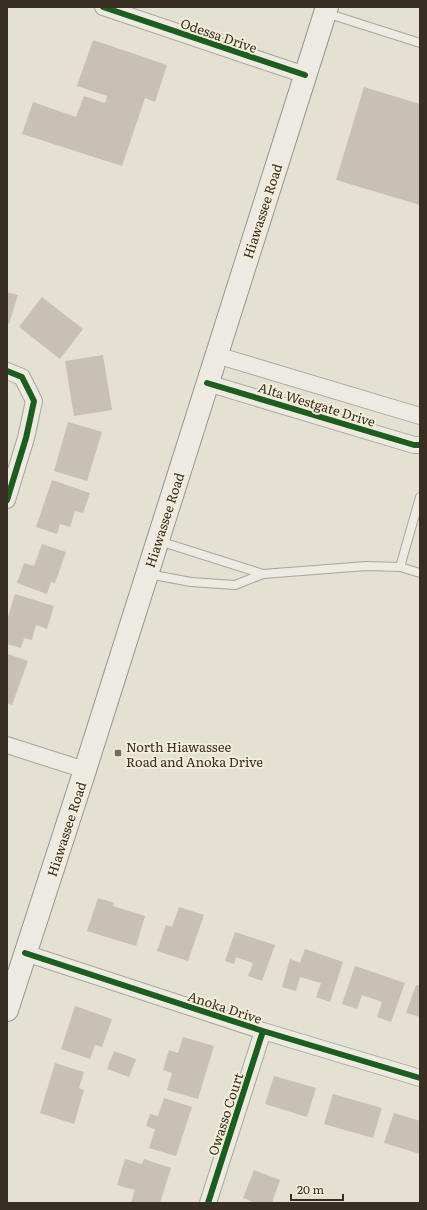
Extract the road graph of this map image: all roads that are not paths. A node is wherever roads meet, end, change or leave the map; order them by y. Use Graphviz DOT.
graph roads {
  1 [pos="103,7"];
  2 [pos="326,10"];
  3 [pos="420,43"];
  4 [pos="305,75"];
  5 [pos="216,355"];
  6 [pos="7,371"];
  7 [pos="208,383"];
  8 [pos="420,416"];
  9 [pos="420,445"];
  10 [pos="420,497"];
  11 [pos="7,500"];
  12 [pos="158,541"];
  13 [pos="400,567"];
  14 [pos="420,573"];
  15 [pos="147,574"];
  16 [pos="263,574"];
  17 [pos="7,745"];
  18 [pos="85,770"];
  19 [pos="25,952"];
  20 [pos="7,1010"];
  21 [pos="263,1031"];
  22 [pos="420,1078"];
  23 [pos="208,1203"];
  1 -- 4 [label="street, Odessa Drive"];
  2 -- 3 [label="lane"];
  2 -- 4 [label="main road, Hiawassee Road"];
  4 -- 5 [label="main road, Hiawassee Road"];
  5 -- 7 [label="main road, Hiawassee Road"];
  5 -- 8 [label="street, Alta Westgate Drive"];
  6 -- 11 [label="street"];
  7 -- 9 [label="street, Alta Westgate Drive"];
  7 -- 12 [label="main road, Hiawassee Road"];
  10 -- 13 [label="lane"];
  12 -- 15 [label="main road, Hiawassee Road"];
  12 -- 16 [label="lane"];
  13 -- 14 [label="lane"];
  13 -- 16 [label="lane"];
  15 -- 16 [label="lane"];
  15 -- 18 [label="main road, Hiawassee Road"];
  17 -- 18 [label="street"];
  18 -- 19 [label="main road, Hiawassee Road"];
  19 -- 20 [label="main road, Hiawassee Road"];
  19 -- 21 [label="street, Anoka Drive"];
  21 -- 22 [label="street, Anoka Drive"];
  21 -- 23 [label="street, Owasso Court"];
}
